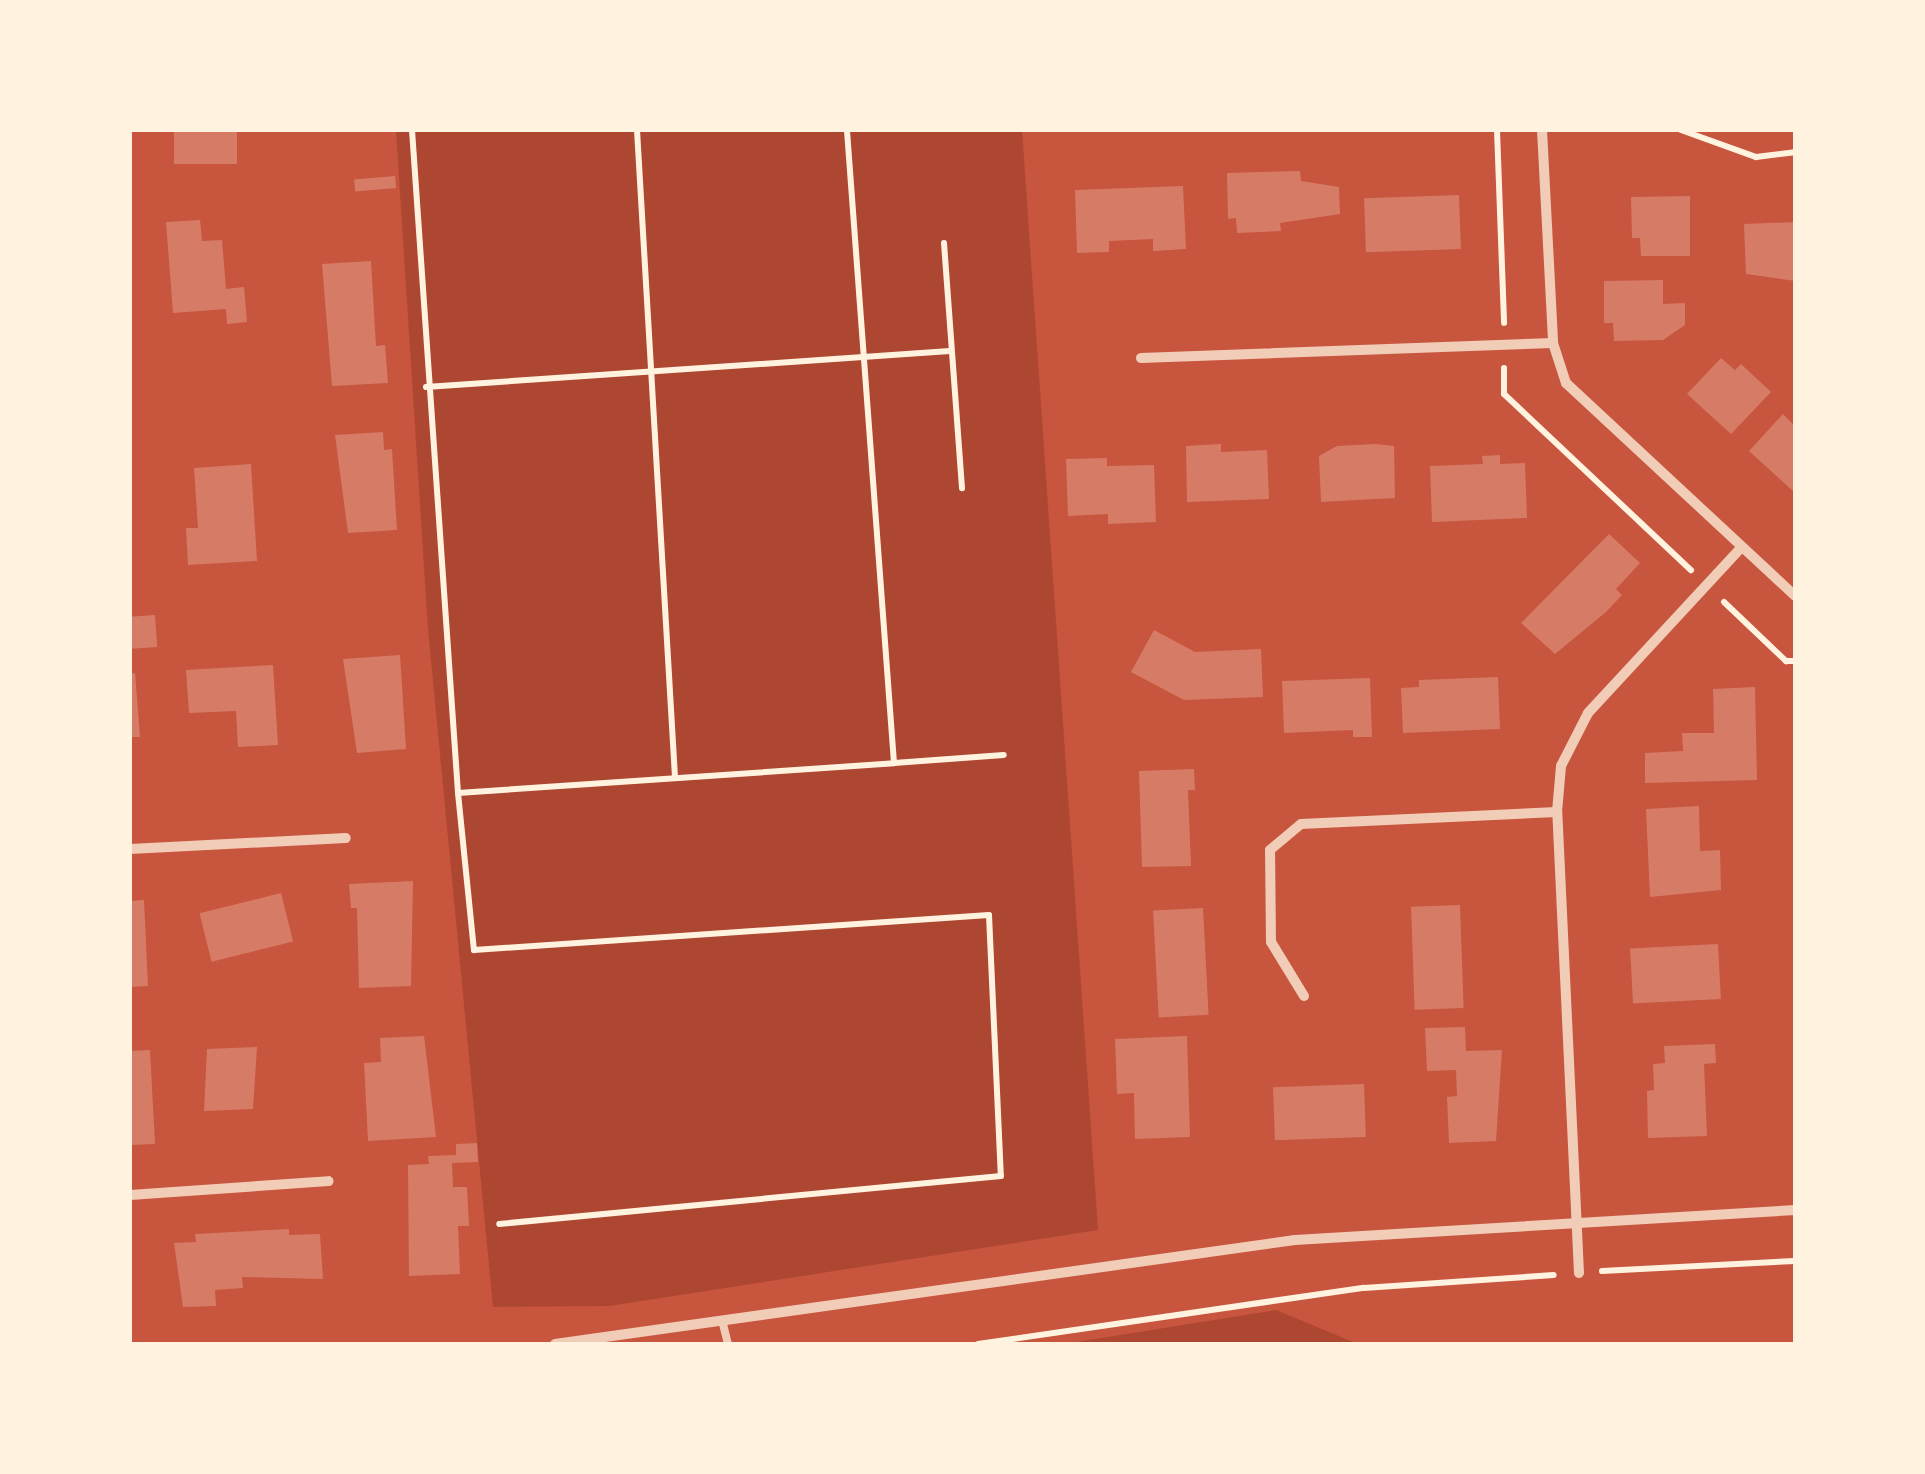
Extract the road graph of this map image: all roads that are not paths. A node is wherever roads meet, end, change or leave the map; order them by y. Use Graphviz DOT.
graph roads {
  1 [pos="1542,130"];
  2 [pos="1554,343"];
  3 [pos="1141,358"];
  4 [pos="1739,550"];
  5 [pos="1795,596"];
  6 [pos="1557,812"];
  7 [pos="346,838"];
  8 [pos="130,849"];
  9 [pos="1304,996"];
  10 [pos="328,1182"];
  11 [pos="130,1195"];
  12 [pos="1795,1210"];
  13 [pos="1576,1224"];
  14 [pos="1579,1273"];
  15 [pos="723,1324"];
  16 [pos="555,1344"];
  17 [pos="728,1344"];
  1 -- 2 [label="street"];
  2 -- 3 [label="street"];
  2 -- 4 [label="street"];
  4 -- 5 [label="street"];
  4 -- 6 [label="street"];
  6 -- 9 [label="street"];
  6 -- 13 [label="street"];
  7 -- 8 [label="street"];
  10 -- 11 [label="street"];
  12 -- 13 [label="street"];
  13 -- 14 [label="street"];
  13 -- 15 [label="street"];
  15 -- 16 [label="street"];
  15 -- 17 [label="lane"];
}
